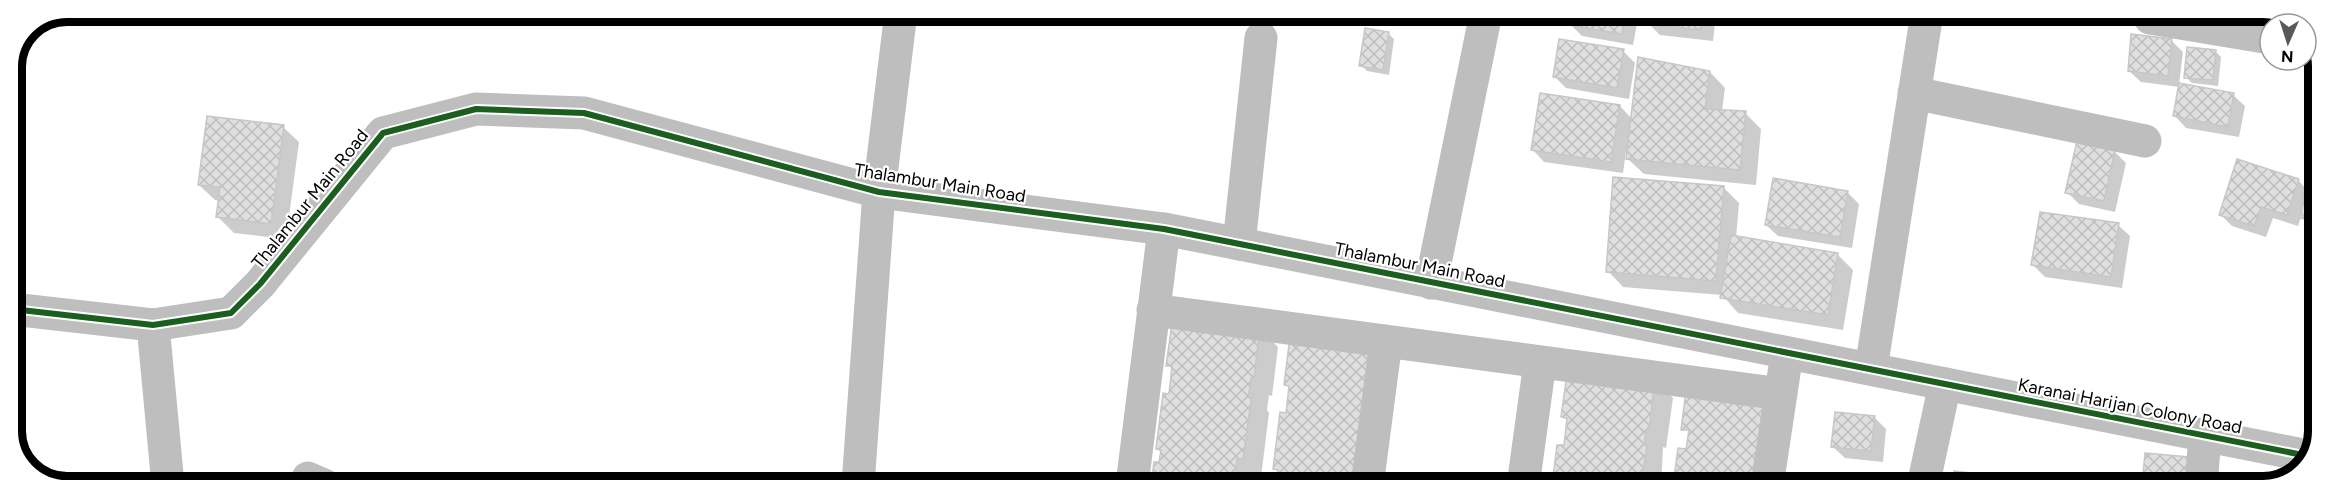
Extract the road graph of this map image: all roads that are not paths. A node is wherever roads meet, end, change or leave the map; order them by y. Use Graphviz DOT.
graph roads {
  1 [pos="900,23"];
  2 [pos="1484,23"];
  3 [pos="1925,23"];
  4 [pos="2180,23"];
  5 [pos="2258,36"];
  6 [pos="1261,38"];
  7 [pos="1914,93"];
  8 [pos="2145,141"];
  9 [pos="879,192"];
  10 [pos="1164,230"];
  11 [pos="1239,244"];
  12 [pos="1431,283"];
  13 [pos="23,310"];
  14 [pos="1153,310"];
  15 [pos="153,325"];
  16 [pos="1386,341"];
  17 [pos="1787,353"];
  18 [pos="1540,362"];
  19 [pos="1870,369"];
  20 [pos="1945,384"];
  21 [pos="1780,394"];
  22 [pos="2205,436"];
  23 [pos="2300,454"];
  24 [pos="167,476"];
  25 [pos="859,476"];
  26 [pos="1133,476"];
  27 [pos="1368,476"];
  28 [pos="1524,476"];
  29 [pos="1768,476"];
  30 [pos="1925,476"];
  31 [pos="2202,476"];
  1 -- 9 [label="street"];
  2 -- 12 [label="street"];
  3 -- 7 [label="street"];
  4 -- 5 [label="street"];
  6 -- 11 [label="street"];
  7 -- 8 [label="street"];
  7 -- 19 [label="street"];
  9 -- 10 [label="street, Thalambur Main Road"];
  9 -- 15 [label="street, Thalambur Main Road"];
  9 -- 25 [label="street"];
  10 -- 11 [label="street, Thalambur Main Road"];
  10 -- 14 [label="street"];
  11 -- 12 [label="street, Thalambur Main Road"];
  12 -- 17 [label="street, Thalambur Main Road"];
  13 -- 15 [label="street, Thalambur Main Road"];
  14 -- 16 [label="street"];
  14 -- 26 [label="street"];
  15 -- 24 [label="street"];
  16 -- 18 [label="street"];
  16 -- 27 [label="street"];
  17 -- 19 [label="street, Thalambur Main Road"];
  17 -- 21 [label="street"];
  18 -- 21 [label="street"];
  18 -- 28 [label="street"];
  19 -- 20 [label="street, Thalambur Main Road"];
  20 -- 22 [label="street, Karanai Harijan Colony Road"];
  20 -- 30 [label="street"];
  21 -- 29 [label="street"];
  22 -- 23 [label="street, Karanai Harijan Colony Road"];
  22 -- 31 [label="street"];
}
